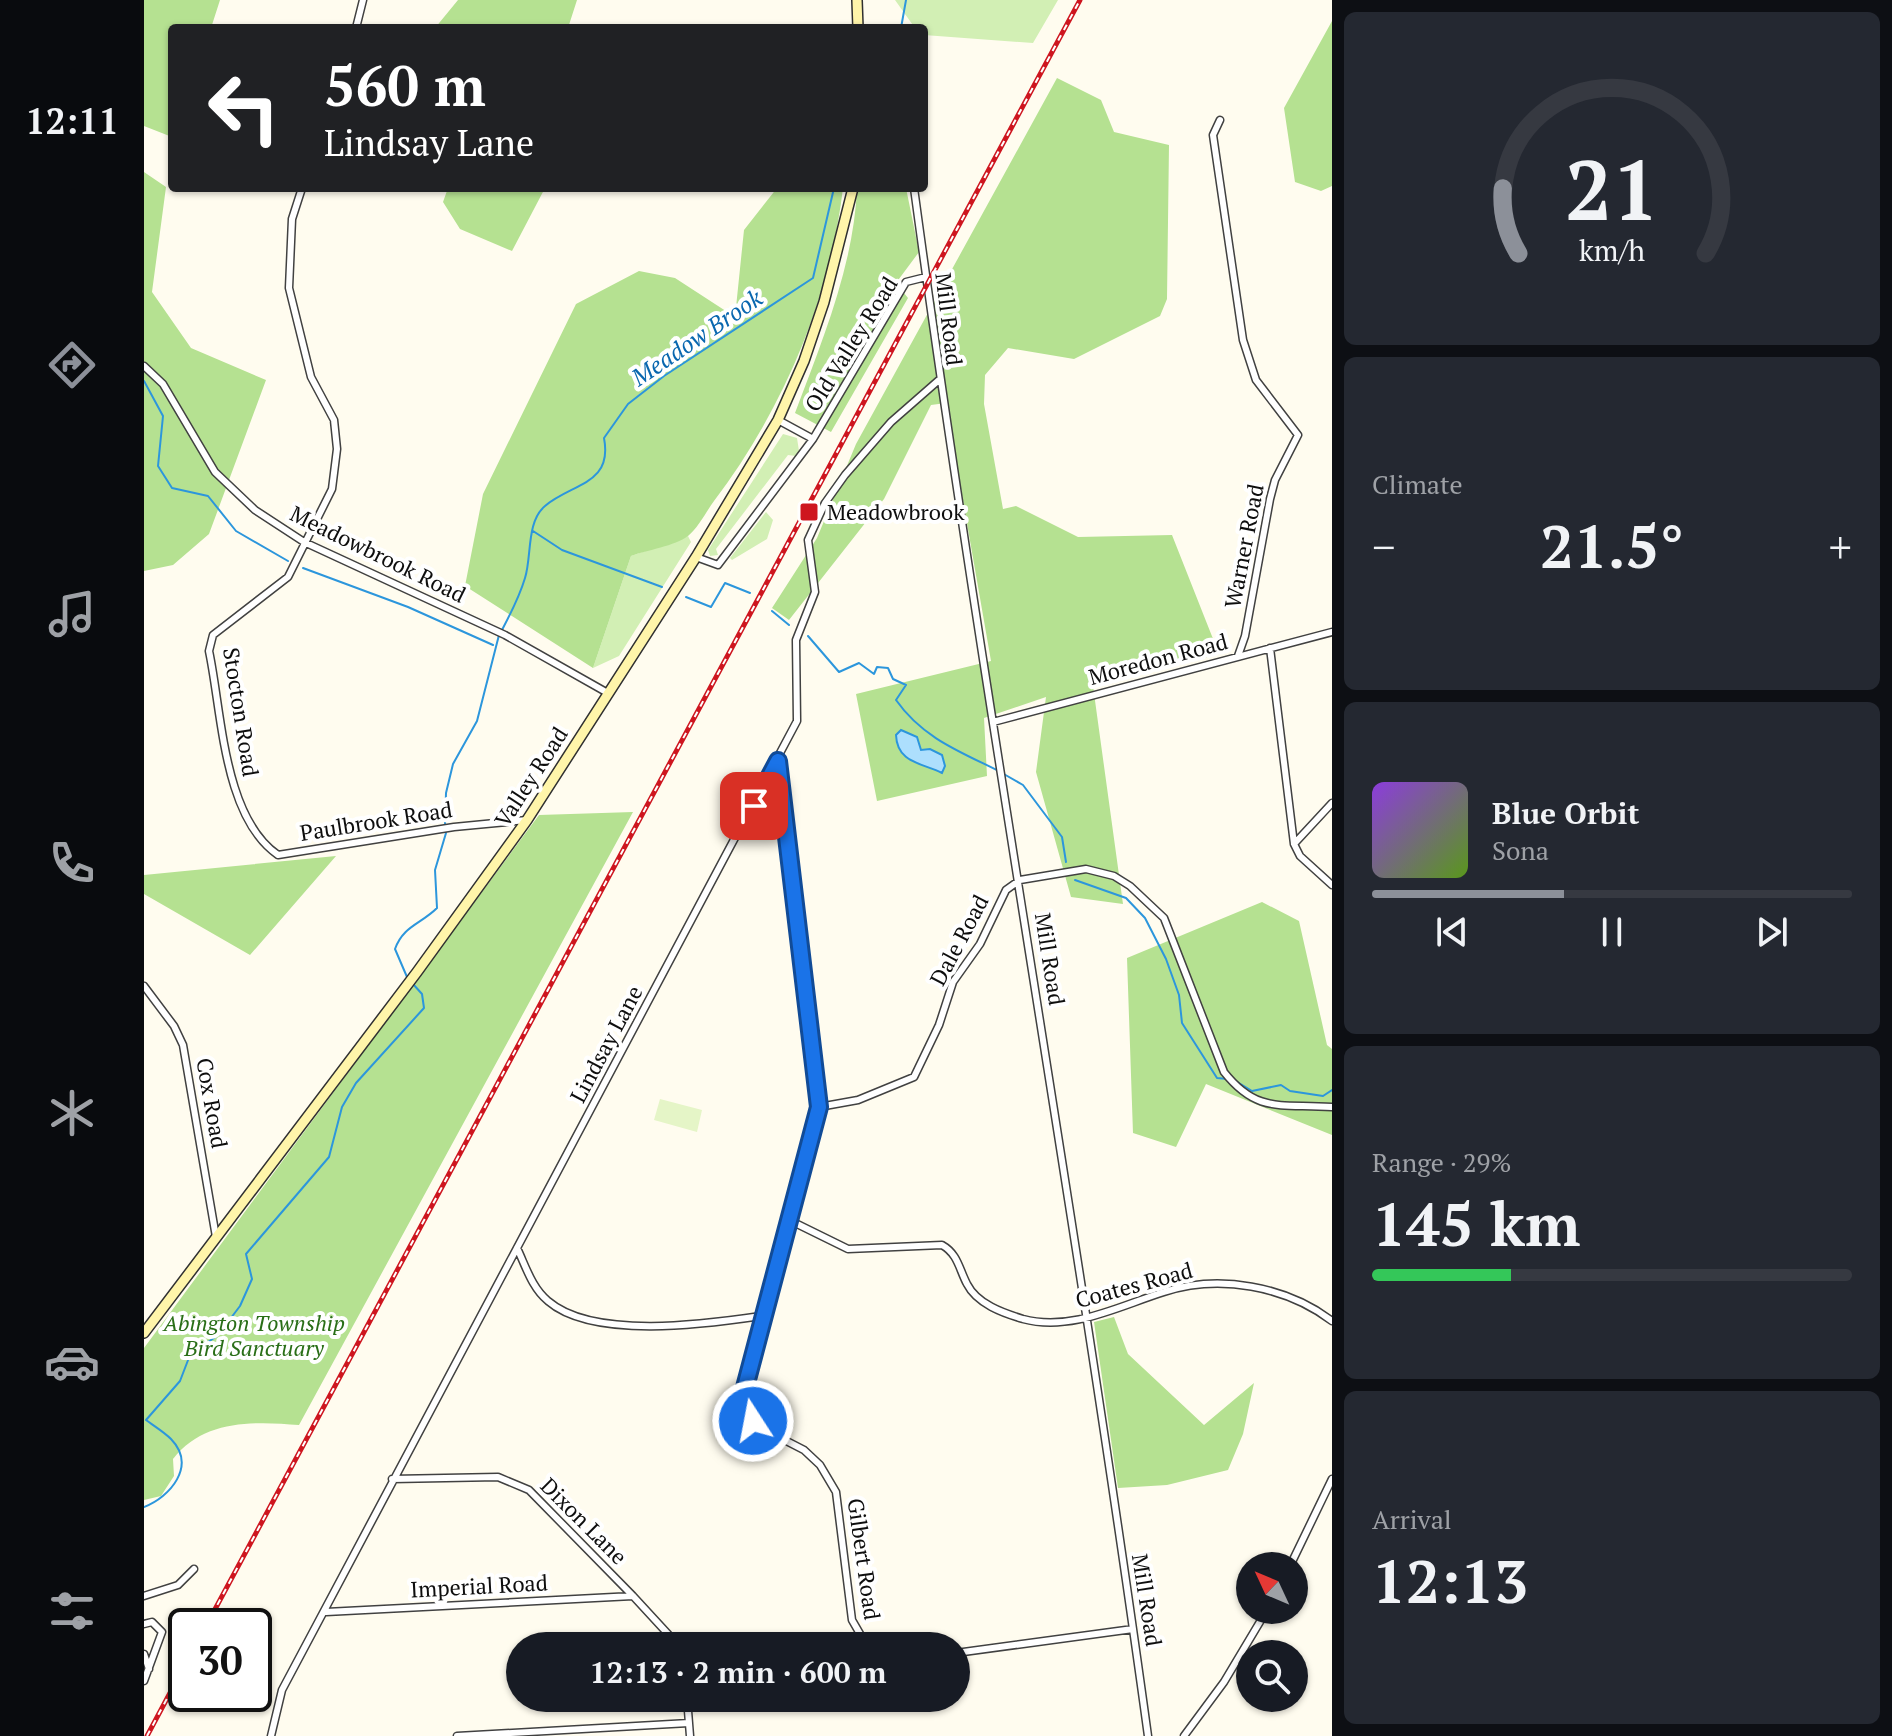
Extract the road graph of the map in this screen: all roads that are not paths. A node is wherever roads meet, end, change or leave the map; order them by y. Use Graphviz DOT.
graph roads {
  1 [pos="363,0"];
  2 [pos="857,0"];
  3 [pos="357,24"];
  4 [pos="858,24"];
  5 [pos="1220,120"];
  6 [pos="301,192"];
  7 [pos="852,192"];
  8 [pos="915,192"];
  9 [pos="926,277"];
  10 [pos="144,366"];
  11 [pos="939,380"];
  12 [pos="778,420"];
  13 [pos="813,439"];
  14 [pos="304,542"];
  15 [pos="696,557"];
  16 [pos="1332,632"];
  17 [pos="1270,648"];
  18 [pos="1238,656"];
  19 [pos="606,692"];
  20 [pos="993,722"];
  21 [pos="778,761"];
  22 [pos="1332,803"];
  23 [pos="527,820"];
  24 [pos="1294,844"];
  25 [pos="278,855"];
  26 [pos="1020,880"];
  27 [pos="1332,885"];
  28 [pos="144,986"];
  29 [pos="819,1107"];
  30 [pos="1332,1107"];
  31 [pos="789,1220"];
  32 [pos="216,1237"];
  33 [pos="517,1248"];
  34 [pos="761,1316"];
  35 [pos="1087,1318"];
  36 [pos="1332,1321"];
  37 [pos="144,1333"];
  38 [pos="392,1479"];
  39 [pos="1332,1479"];
  40 [pos="1297,1552"];
  41 [pos="194,1569"];
  42 [pos="144,1596"];
  43 [pos="633,1596"];
  44 [pos="326,1612"];
  45 [pos="144,1624"];
  46 [pos="1259,1624"];
  47 [pos="1133,1629"];
  48 [pos="666,1632"];
  49 [pos="859,1632"];
  50 [pos="970,1651"];
  51 [pos="144,1654"];
  52 [pos="149,1669"];
  53 [pos="144,1681"];
  54 [pos="688,1712"];
  55 [pos="689,1723"];
  56 [pos="271,1736"];
  57 [pos="457,1736"];
  58 [pos="690,1736"];
  59 [pos="1148,1736"];
  60 [pos="1184,1736"];
  1 -- 3 [label="street"];
  2 -- 4 [label="main road"];
  5 -- 18 [label="street, Warner Road"];
  6 -- 14 [label="street, Stocton Road"];
  7 -- 12 [label="main road, Valley Road"];
  8 -- 9 [label="street, Mill Road"];
  9 -- 11 [label="street, Mill Road"];
  9 -- 13 [label="street, Old Valley Road"];
  10 -- 14 [label="street, Meadowbrook Road"];
  11 -- 20 [label="street, Mill Road"];
  11 -- 21 [label="street, Lindsay Lane"];
  12 -- 13 [label="street, Old Valley Road"];
  12 -- 15 [label="main road, Valley Road"];
  13 -- 15 [label="street, Old Valley Road"];
  14 -- 19 [label="street, Meadowbrook Road"];
  14 -- 25 [label="street, Stocton Road"];
  15 -- 19 [label="main road, Valley Road"];
  16 -- 17 [label="street, Moredon Road"];
  17 -- 18 [label="street, Moredon Road"];
  17 -- 24 [label="street"];
  18 -- 20 [label="street, Moredon Road"];
  19 -- 23 [label="main road, Valley Road"];
  20 -- 26 [label="street, Mill Road"];
  21 -- 29 [label="street, Gilbert Road"];
  21 -- 33 [label="street, Lindsay Lane"];
  22 -- 24 [label="street"];
  23 -- 25 [label="street, Paulbrook Road"];
  23 -- 32 [label="main road, Valley Road"];
  24 -- 27 [label="street"];
  26 -- 29 [label="street, Dale Road"];
  26 -- 30 [label="street"];
  26 -- 35 [label="street, Mill Road"];
  28 -- 32 [label="street, Cox Road"];
  29 -- 31 [label="street, Gilbert Road"];
  31 -- 34 [label="street, Gilbert Road"];
  31 -- 35 [label="street, Coates Road"];
  32 -- 37 [label="main road, Valley Road"];
  33 -- 34 [label="street"];
  33 -- 38 [label="street, Lindsay Lane"];
  34 -- 49 [label="street, Gilbert Road"];
  35 -- 36 [label="street, Coates Road"];
  35 -- 47 [label="street, Mill Road"];
  38 -- 43 [label="street, Dixon Lane"];
  38 -- 44 [label="street, Lindsay Lane"];
  39 -- 40 [label="street"];
  41 -- 42 [label="street"];
  43 -- 44 [label="street, Imperial Road"];
  43 -- 48 [label="street, Dixon Lane"];
  44 -- 56 [label="street, Lindsay Lane"];
  45 -- 52 [label="street"];
  46 -- 60 [label="street"];
  47 -- 50 [label="street"];
  47 -- 59 [label="street, Mill Road"];
  51 -- 52 [label="street"];
  52 -- 53 [label="street"];
  54 -- 55 [label="street"];
  55 -- 57 [label="street"];
  55 -- 58 [label="street"];
}
